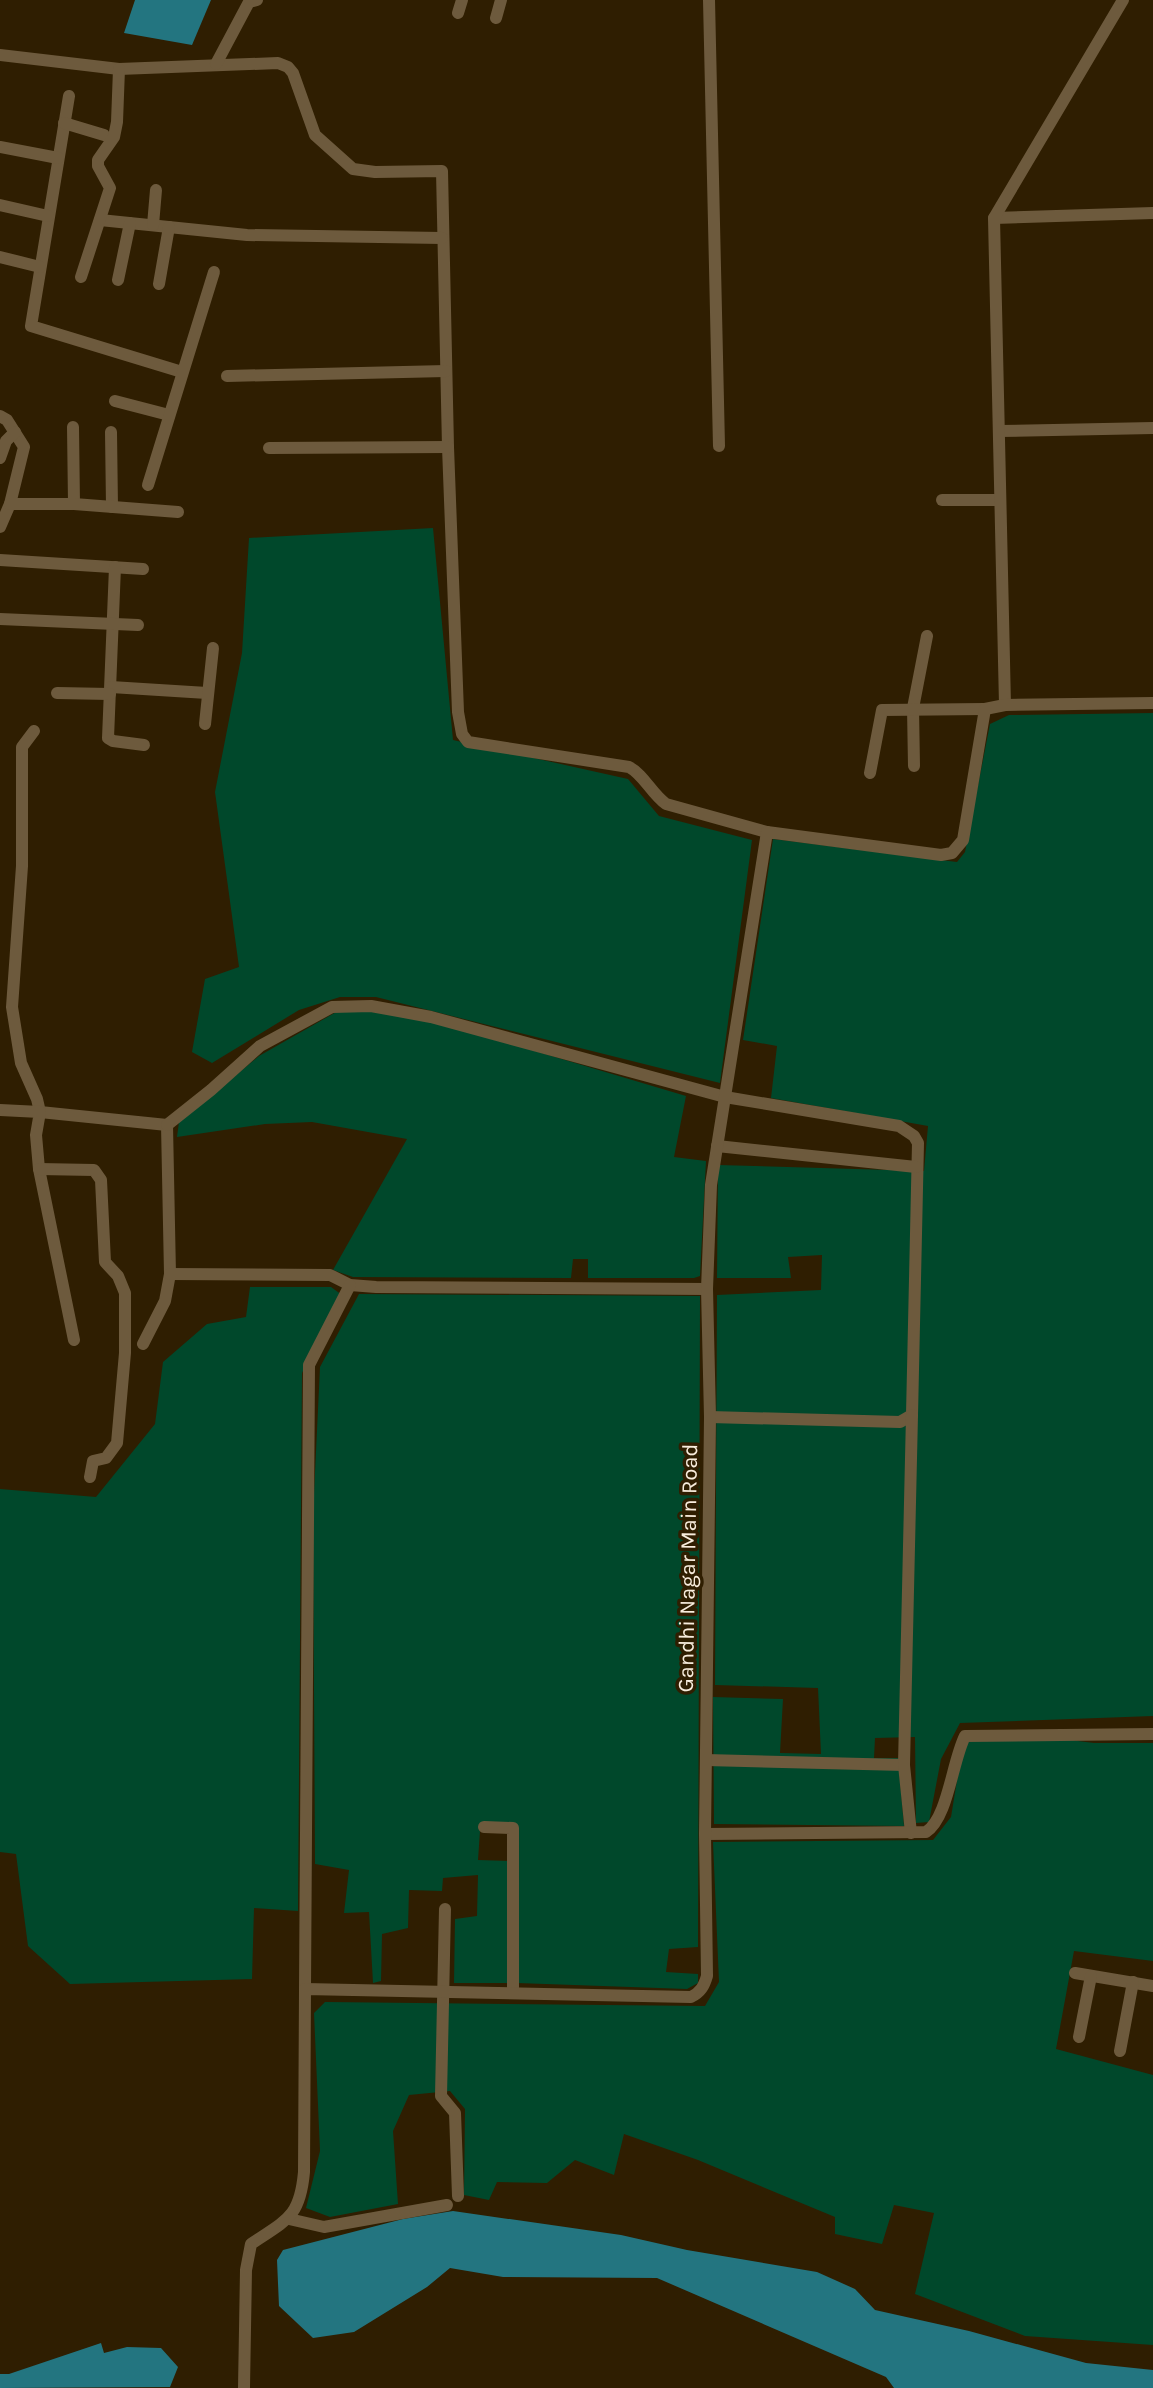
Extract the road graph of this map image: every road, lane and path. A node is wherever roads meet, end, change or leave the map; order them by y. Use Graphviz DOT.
graph roads {
  1 [pos="257,0"];
  2 [pos="501,0"];
  3 [pos="709,0"];
  4 [pos="1123,0"];
  5 [pos="496,18"];
  6 [pos="0,55"];
  7 [pos="216,64"];
  8 [pos="119,69"];
  9 [pos="69,96"];
  10 [pos="64,123"];
  11 [pos="104,135"];
  12 [pos="0,147"];
  13 [pos="58,158"];
  14 [pos="156,190"];
  15 [pos="0,205"];
  16 [pos="1153,213"];
  17 [pos="48,216"];
  18 [pos="994,218"];
  19 [pos="100,220"];
  20 [pos="130,223"];
  21 [pos="153,225"];
  22 [pos="169,227"];
  23 [pos="442,238"];
  24 [pos="0,257"];
  25 [pos="40,267"];
  26 [pos="214,272"];
  27 [pos="81,277"];
  28 [pos="118,280"];
  29 [pos="159,284"];
  30 [pos="446,371"];
  31 [pos="182,372"];
  32 [pos="227,376"];
  33 [pos="115,401"];
  34 [pos="169,415"];
  35 [pos="0,416"];
  36 [pos="73,427"];
  37 [pos="1153,428"];
  38 [pos="999,431"];
  39 [pos="15,432"];
  40 [pos="111,432"];
  41 [pos="719,446"];
  42 [pos="448,447"];
  43 [pos="269,448"];
  44 [pos="0,458"];
  45 [pos="148,485"];
  46 [pos="942,500"];
  47 [pos="1000,500"];
  48 [pos="10,504"];
  49 [pos="74,504"];
  50 [pos="112,507"];
  51 [pos="178,512"];
  52 [pos="0,527"];
  53 [pos="0,560"];
  54 [pos="115,567"];
  55 [pos="143,569"];
  56 [pos="0,619"];
  57 [pos="114,624"];
  58 [pos="138,625"];
  59 [pos="927,636"];
  60 [pos="213,648"];
  61 [pos="110,690"];
  62 [pos="57,693"];
  63 [pos="207,693"];
  64 [pos="1153,703"];
  65 [pos="1005,705"];
  66 [pos="913,708"];
  67 [pos="985,709"];
  68 [pos="205,724"];
  69 [pos="34,731"];
  70 [pos="144,745"];
  71 [pos="914,766"];
  72 [pos="870,773"];
  73 [pos="767,832"];
  74 [pos="6,1007"];
  75 [pos="725,1097"];
  76 [pos="0,1110"];
  77 [pos="40,1112"];
  78 [pos="167,1125"];
  79 [pos="717,1146"];
  80 [pos="916,1167"];
  81 [pos="39,1169"];
  82 [pos="170,1274"];
  83 [pos="350,1285"];
  84 [pos="707,1289"];
  85 [pos="74,1340"];
  86 [pos="143,1344"];
  87 [pos="912,1415"];
  88 [pos="710,1417"];
  89 [pos="90,1477"];
  90 [pos="1153,1734"];
  91 [pos="706,1760"];
  92 [pos="904,1765"];
  93 [pos="484,1827"];
  94 [pos="911,1833"];
  95 [pos="705,1834"];
  96 [pos="445,1909"];
  97 [pos="1075,1973"];
  98 [pos="1091,1976"];
  99 [pos="1133,1982"];
  100 [pos="1153,1986"];
  101 [pos="305,1989"];
  102 [pos="443,1990"];
  103 [pos="513,1992"];
  104 [pos="1079,2037"];
  105 [pos="1120,2051"];
  106 [pos="289,2219"];
  107 [pos="244,2388"];
  1 -- 7 [label="street"];
  2 -- 5 [label="street"];
  3 -- 41 [label="street"];
  4 -- 18 [label="street"];
  6 -- 8 [label="street"];
  7 -- 8 [label="street"];
  7 -- 23 [label="street"];
  8 -- 19 [label="street"];
  9 -- 10 [label="street"];
  10 -- 11 [label="street"];
  10 -- 13 [label="street"];
  12 -- 13 [label="street"];
  13 -- 17 [label="street"];
  14 -- 21 [label="street"];
  15 -- 17 [label="street"];
  16 -- 18 [label="street"];
  17 -- 25 [label="street"];
  18 -- 38 [label="street"];
  19 -- 20 [label="street"];
  19 -- 27 [label="street"];
  20 -- 21 [label="street"];
  20 -- 28 [label="street"];
  21 -- 22 [label="street"];
  22 -- 23 [label="street"];
  22 -- 29 [label="street"];
  23 -- 30 [label="street"];
  24 -- 25 [label="street"];
  25 -- 31 [label="street"];
  26 -- 31 [label="street"];
  30 -- 32 [label="street"];
  30 -- 42 [label="street"];
  31 -- 34 [label="street"];
  33 -- 34 [label="street"];
  34 -- 45 [label="street"];
  35 -- 39 [label="street"];
  36 -- 49 [label="street"];
  37 -- 38 [label="street"];
  38 -- 47 [label="street"];
  39 -- 44 [label="street"];
  39 -- 48 [label="street"];
  40 -- 50 [label="street"];
  42 -- 43 [label="street"];
  42 -- 73 [label="street"];
  46 -- 47 [label="street"];
  47 -- 65 [label="street"];
  48 -- 49 [label="street"];
  48 -- 52 [label="street"];
  49 -- 50 [label="street"];
  50 -- 51 [label="street"];
  53 -- 54 [label="street"];
  54 -- 55 [label="street"];
  54 -- 57 [label="street"];
  56 -- 57 [label="street"];
  57 -- 58 [label="street"];
  57 -- 61 [label="street"];
  59 -- 66 [label="street"];
  60 -- 63 [label="street"];
  61 -- 62 [label="street"];
  61 -- 63 [label="street"];
  61 -- 70 [label="street"];
  63 -- 68 [label="street"];
  64 -- 65 [label="street"];
  65 -- 67 [label="street"];
  66 -- 67 [label="street"];
  66 -- 71 [label="street"];
  66 -- 72 [label="street"];
  67 -- 73 [label="street"];
  69 -- 74 [label="street"];
  73 -- 75 [label="street, Gandhi Nagar Main Road"];
  74 -- 77 [label="street"];
  75 -- 78 [label="street"];
  75 -- 79 [label="street, Gandhi Nagar Main Road"];
  75 -- 80 [label="street"];
  76 -- 77 [label="street"];
  77 -- 78 [label="street"];
  77 -- 81 [label="street"];
  78 -- 82 [label="street"];
  79 -- 80 [label="street"];
  79 -- 84 [label="street, Gandhi Nagar Main Road"];
  80 -- 87 [label="street"];
  81 -- 85 [label="street"];
  81 -- 89 [label="street"];
  82 -- 83 [label="street"];
  82 -- 86 [label="street"];
  83 -- 84 [label="street"];
  83 -- 101 [label="street"];
  84 -- 88 [label="street, Gandhi Nagar Main Road"];
  87 -- 88 [label="street"];
  87 -- 92 [label="street"];
  88 -- 91 [label="street, Gandhi Nagar Main Road"];
  90 -- 94 [label="street"];
  91 -- 92 [label="street"];
  91 -- 95 [label="street, Gandhi Nagar Main Road"];
  92 -- 94 [label="street"];
  93 -- 103 [label="street"];
  94 -- 95 [label="street"];
  95 -- 103 [label="street, Gandhi Nagar Main Road"];
  96 -- 102 [label="street"];
  97 -- 98 [label="street"];
  98 -- 99 [label="street"];
  98 -- 104 [label="street"];
  99 -- 100 [label="street"];
  99 -- 105 [label="street"];
  101 -- 102 [label="street, Gandhi Nagar Main Road"];
  101 -- 106 [label="street"];
  102 -- 103 [label="street, Gandhi Nagar Main Road"];
  102 -- 106 [label="street"];
  106 -- 107 [label="street"];
}
